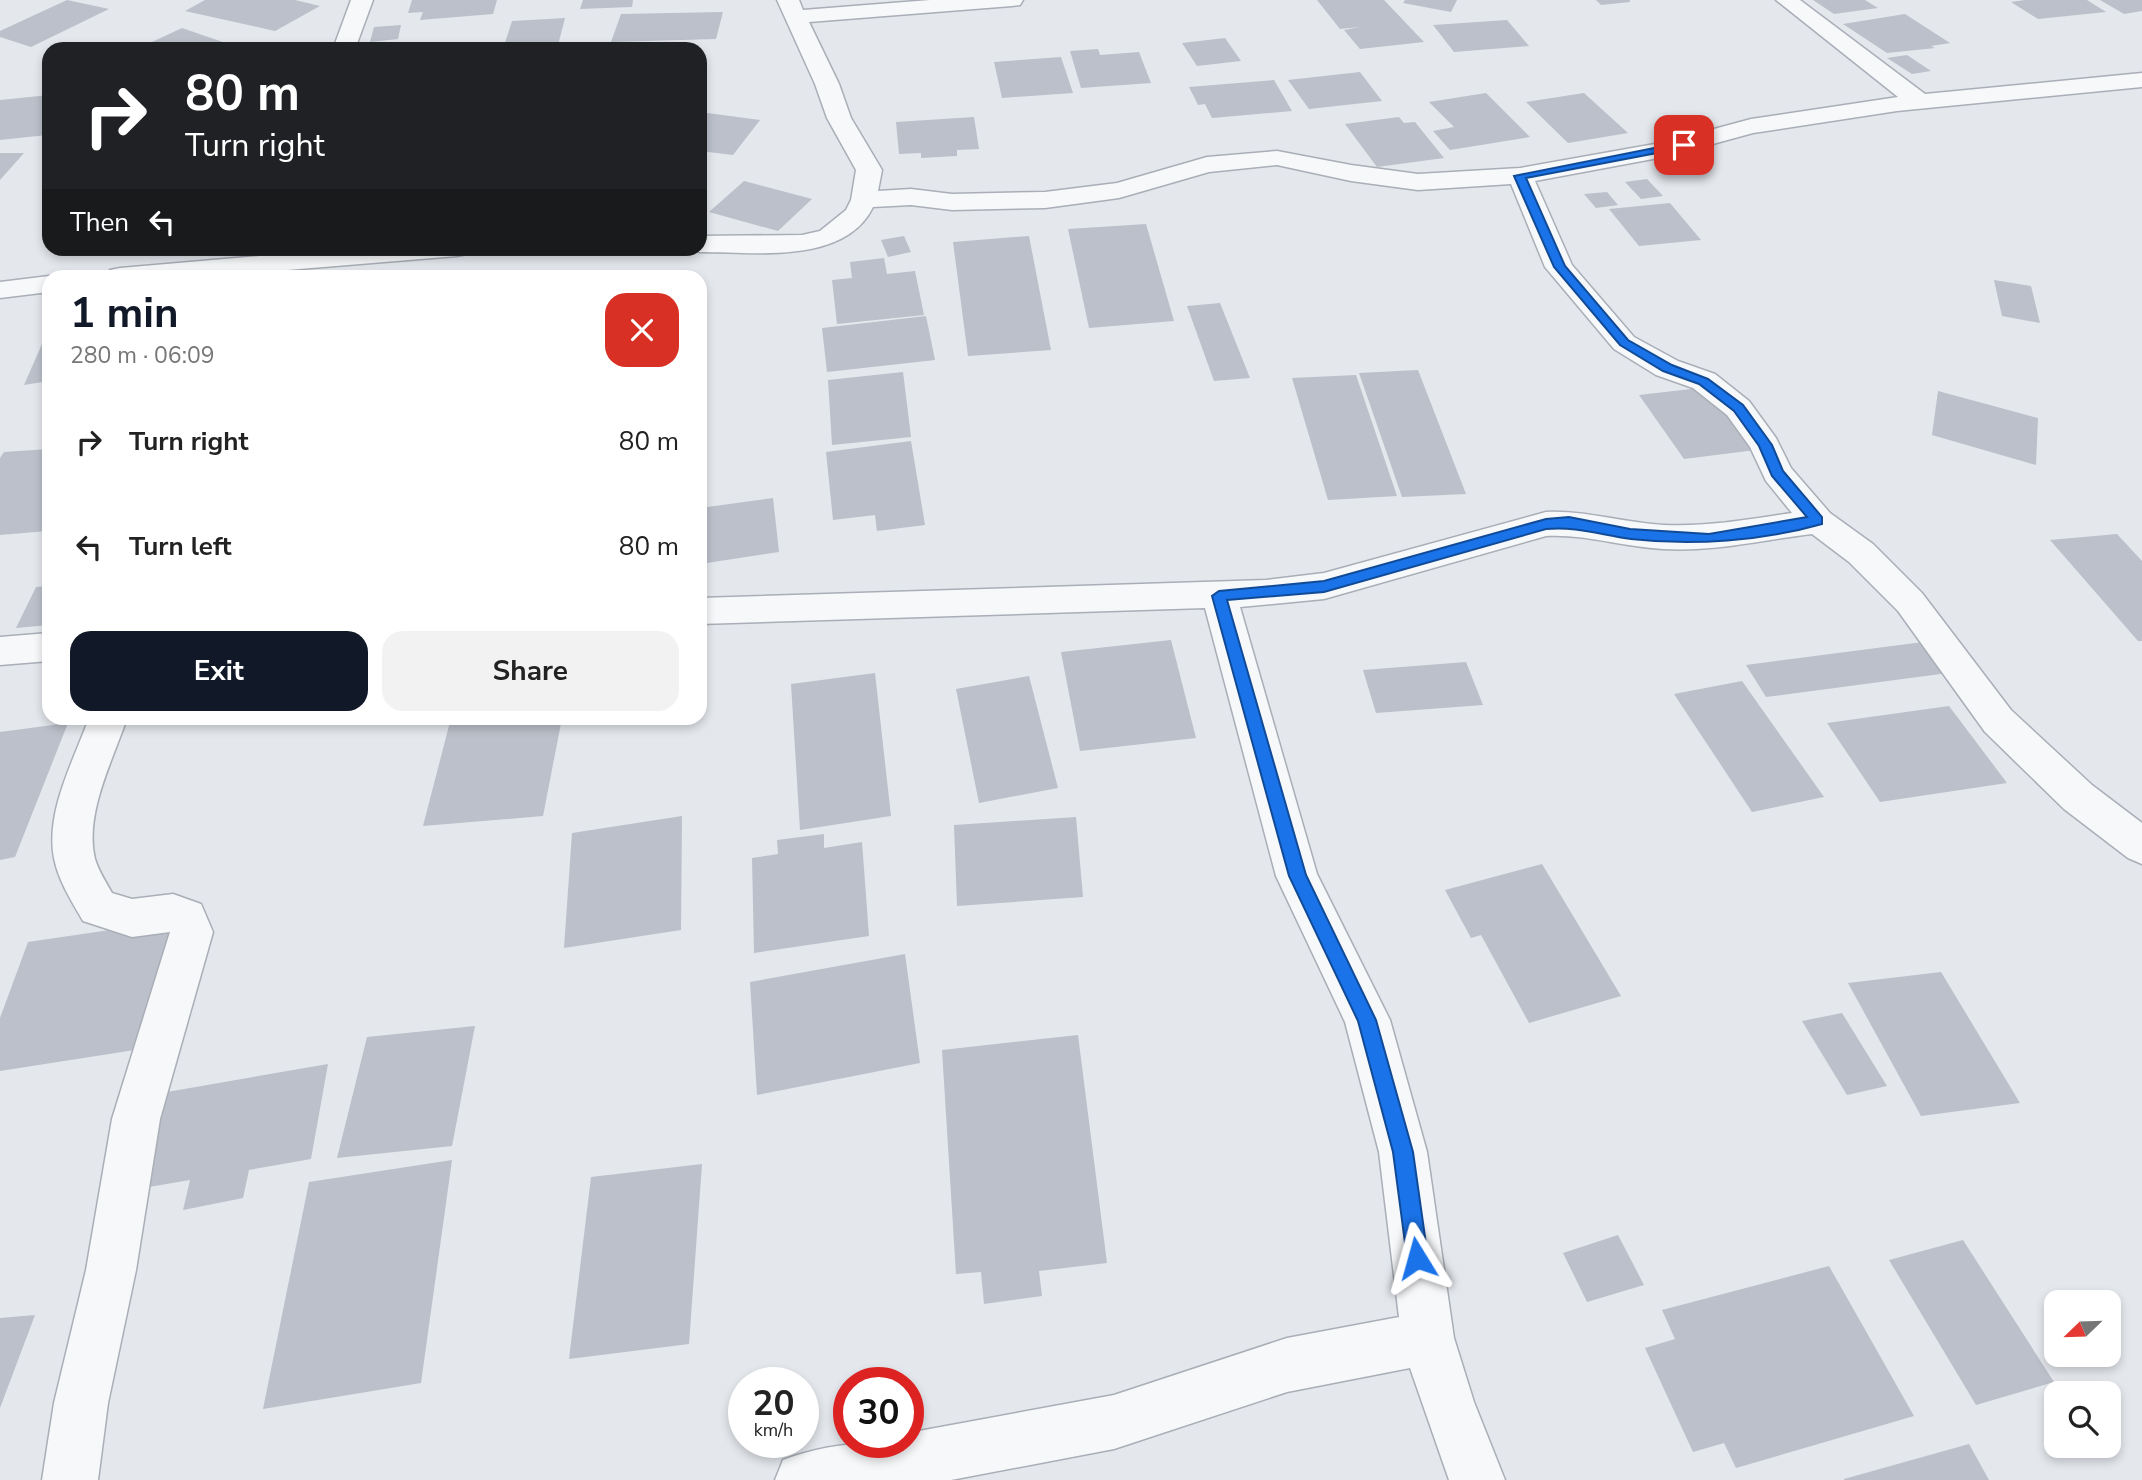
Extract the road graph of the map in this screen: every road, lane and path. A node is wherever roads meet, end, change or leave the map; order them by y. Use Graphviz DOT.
graph roads {
  1 [pos="362,0"];
  2 [pos="1012,0"];
  3 [pos="1787,0"];
  4 [pos="791,9"];
  5 [pos="347,42"];
  6 [pos="2142,80"];
  7 [pos="1920,102"];
  8 [pos="1520,176"];
  9 [pos="864,200"];
  10 [pos="707,244"];
  11 [pos="285,256"];
  12 [pos="242,258"];
  13 [pos="161,270"];
  14 [pos="42,285"];
  15 [pos="0,290"];
  16 [pos="1818,521"];
  17 [pos="1219,596"];
  18 [pos="707,611"];
  19 [pos="42,648"];
  20 [pos="0,651"];
  21 [pos="106,725"];
  22 [pos="2142,846"];
  23 [pos="1428,1338"];
  24 [pos="71,1480"];
  25 [pos="803,1480"];
  26 [pos="1477,1480"];
  1 -- 5 [label="street"];
  2 -- 4 [label="street"];
  3 -- 7 [label="street"];
  4 -- 9 [label="street"];
  6 -- 7 [label="street"];
  7 -- 8 [label="street"];
  8 -- 9 [label="street"];
  8 -- 16 [label="street"];
  9 -- 10 [label="street"];
  11 -- 12 [label="street"];
  12 -- 13 [label="street"];
  14 -- 15 [label="street"];
  16 -- 17 [label="street"];
  16 -- 22 [label="street"];
  17 -- 18 [label="street"];
  17 -- 23 [label="street"];
  19 -- 20 [label="street"];
  21 -- 24 [label="street"];
  23 -- 25 [label="street"];
  23 -- 26 [label="street"];
}
